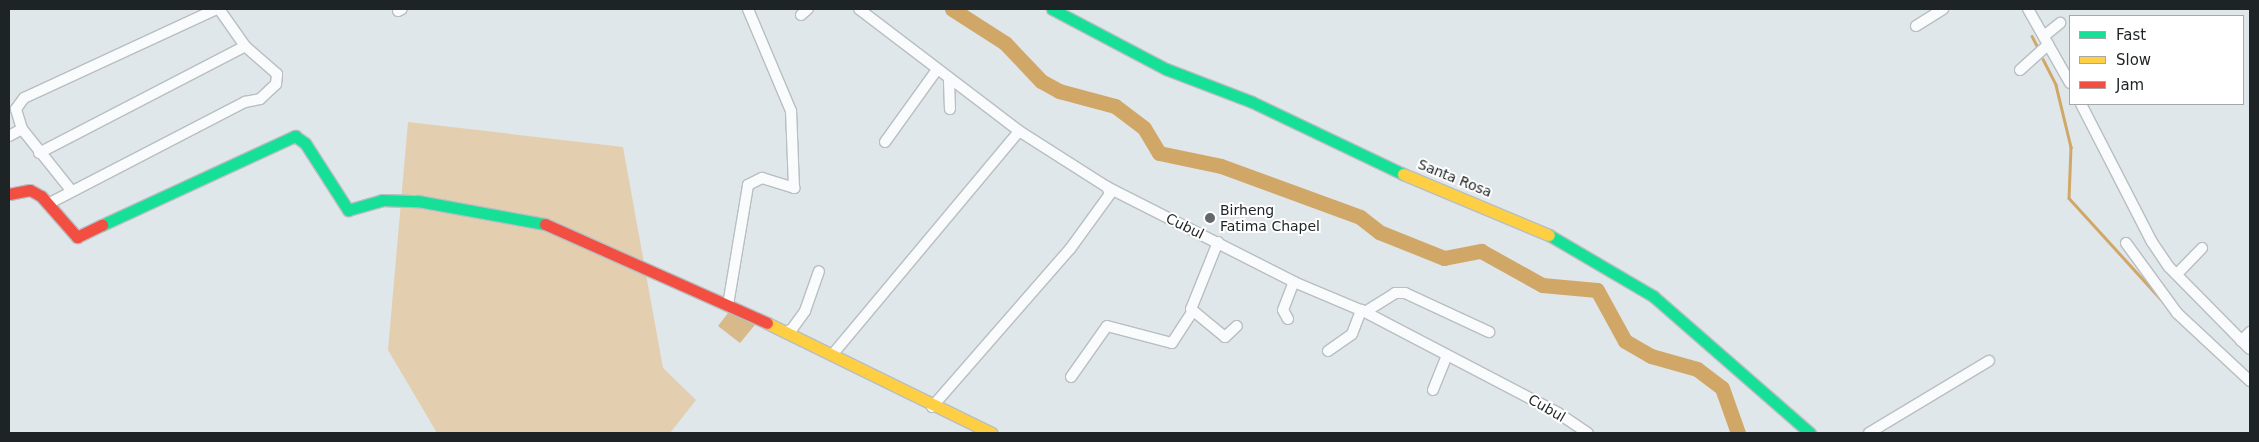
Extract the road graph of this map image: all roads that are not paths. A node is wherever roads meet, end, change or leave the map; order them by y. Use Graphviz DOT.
graph roads {
  1 [pos="218,9"];
  2 [pos="748,9"];
  3 [pos="859,9"];
  4 [pos="1052,9"];
  5 [pos="1943,9"];
  6 [pos="2028,9"];
  7 [pos="2060,23"];
  8 [pos="1916,26"];
  9 [pos="2046,40"];
  10 [pos="245,46"];
  11 [pos="2020,70"];
  12 [pos="936,71"];
  13 [pos="949,81"];
  14 [pos="2069,81"];
  15 [pos="2084,105"];
  16 [pos="950,109"];
  17 [pos="22,129"];
  18 [pos="1018,131"];
  19 [pos="9,136"];
  20 [pos="885,142"];
  21 [pos="39,153"];
  22 [pos="1107,187"];
  23 [pos="70,189"];
  24 [pos="9,194"];
  25 [pos="48,204"];
  26 [pos="1218,242"];
  27 [pos="2126,243"];
  28 [pos="2202,248"];
  29 [pos="819,271"];
  30 [pos="2177,274"];
  31 [pos="1294,282"];
  32 [pos="728,305"];
  33 [pos="1363,311"];
  34 [pos="1192,312"];
  35 [pos="1288,319"];
  36 [pos="1237,326"];
  37 [pos="785,332"];
  38 [pos="1489,332"];
  39 [pos="2250,332"];
  40 [pos="2241,341"];
  41 [pos="1328,350"];
  42 [pos="2250,350"];
  43 [pos="832,355"];
  44 [pos="1448,356"];
  45 [pos="1988,361"];
  46 [pos="1071,377"];
  47 [pos="2250,381"];
  48 [pos="1433,390"];
  49 [pos="932,407"];
  50 [pos="992,433"];
  51 [pos="1588,433"];
  52 [pos="1810,433"];
  53 [pos="1869,433"];
  1 -- 10 [label="street"];
  1 -- 17 [label="street"];
  2 -- 32 [label="street"];
  3 -- 12 [label="street, Cubul"];
  4 -- 52 [label="street, Santa Rosa"];
  5 -- 8 [label="street"];
  6 -- 9 [label="street"];
  7 -- 9 [label="street"];
  9 -- 11 [label="street"];
  9 -- 14 [label="street"];
  10 -- 21 [label="street"];
  10 -- 23 [label="street"];
  12 -- 13 [label="street, Cubul"];
  12 -- 20 [label="street"];
  13 -- 16 [label="street"];
  13 -- 18 [label="street, Cubul"];
  15 -- 30 [label="street"];
  17 -- 19 [label="street"];
  17 -- 21 [label="street"];
  18 -- 22 [label="street, Cubul"];
  18 -- 43 [label="street"];
  21 -- 23 [label="street"];
  22 -- 26 [label="street, Cubul"];
  22 -- 49 [label="street"];
  23 -- 25 [label="street"];
  24 -- 25 [label="street"];
  25 -- 32 [label="street"];
  26 -- 31 [label="street, Cubul"];
  26 -- 34 [label="street"];
  27 -- 47 [label="street"];
  28 -- 30 [label="street"];
  29 -- 37 [label="street"];
  30 -- 40 [label="street"];
  31 -- 33 [label="street, Cubul"];
  31 -- 35 [label="street"];
  32 -- 37 [label="street"];
  33 -- 38 [label="street"];
  33 -- 41 [label="street"];
  33 -- 44 [label="street, Cubul"];
  34 -- 36 [label="street"];
  34 -- 46 [label="street"];
  37 -- 43 [label="street"];
  39 -- 40 [label="street"];
  40 -- 42 [label="street"];
  43 -- 49 [label="street"];
  44 -- 48 [label="street"];
  44 -- 51 [label="street, Cubul"];
  45 -- 53 [label="street"];
  49 -- 50 [label="street"];
}
